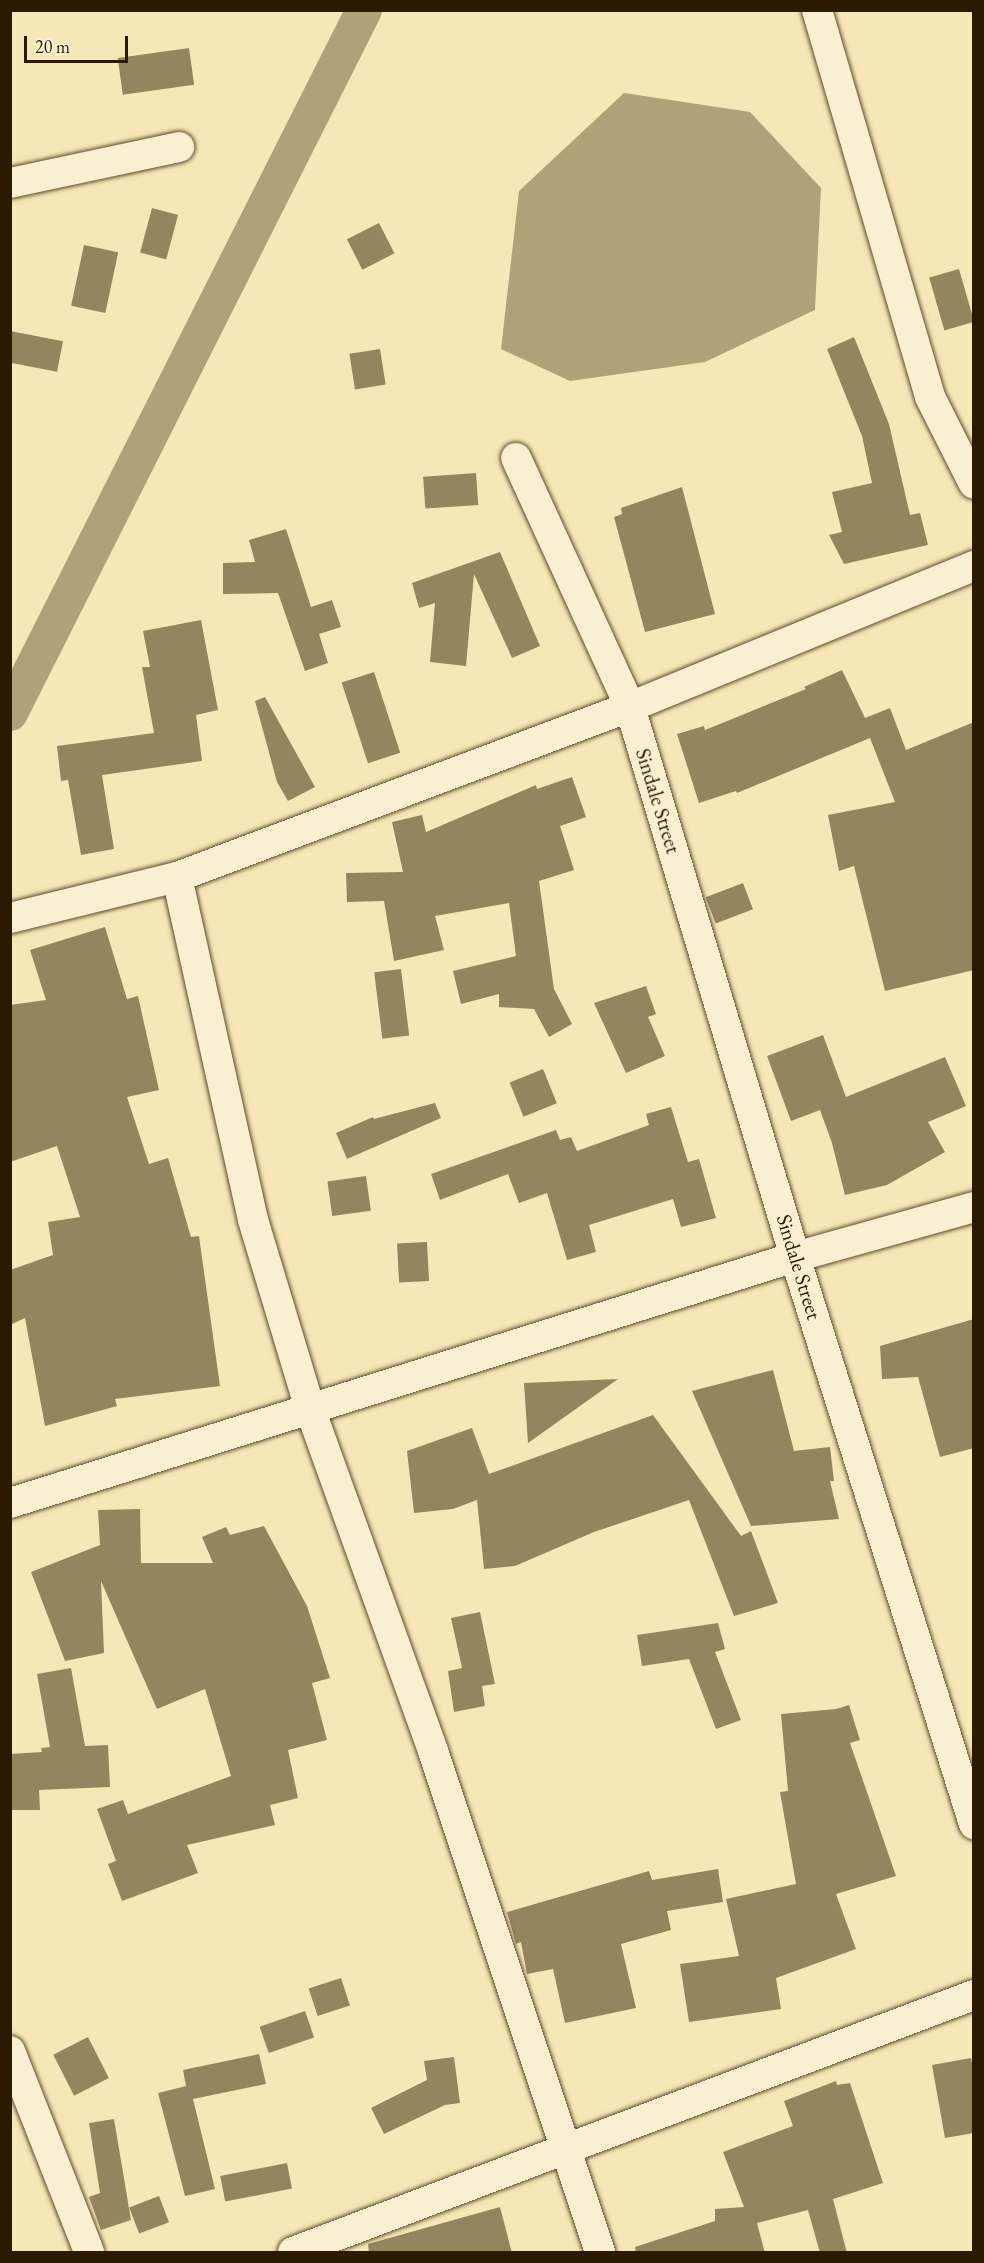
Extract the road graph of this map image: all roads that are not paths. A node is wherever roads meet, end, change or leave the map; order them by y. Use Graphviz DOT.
graph roads {
  1 [pos="817,10"];
  2 [pos="179,147"];
  3 [pos="10,183"];
  4 [pos="516,458"];
  5 [pos="974,484"];
  6 [pos="974,567"];
  7 [pos="630,707"];
  8 [pos="177,877"];
  9 [pos="12,921"];
  10 [pos="974,1207"];
  11 [pos="795,1257"];
  12 [pos="310,1409"];
  13 [pos="10,1503"];
  14 [pos="974,1824"];
  15 [pos="974,1995"];
  16 [pos="10,2051"];
  17 [pos="566,2149"];
  18 [pos="89,2253"];
  19 [pos="293,2253"];
  20 [pos="600,2253"];
  1 -- 5 [label="street"];
  2 -- 3 [label="street"];
  4 -- 7 [label="street, Sindale Street"];
  6 -- 7 [label="street"];
  7 -- 8 [label="street"];
  7 -- 11 [label="street, Sindale Street"];
  8 -- 9 [label="street"];
  8 -- 12 [label="street"];
  10 -- 11 [label="street"];
  11 -- 12 [label="street"];
  11 -- 14 [label="street, Sindale Street"];
  12 -- 13 [label="street"];
  12 -- 17 [label="street"];
  15 -- 17 [label="street"];
  16 -- 18 [label="street"];
  17 -- 19 [label="street"];
  17 -- 20 [label="street"];
}
